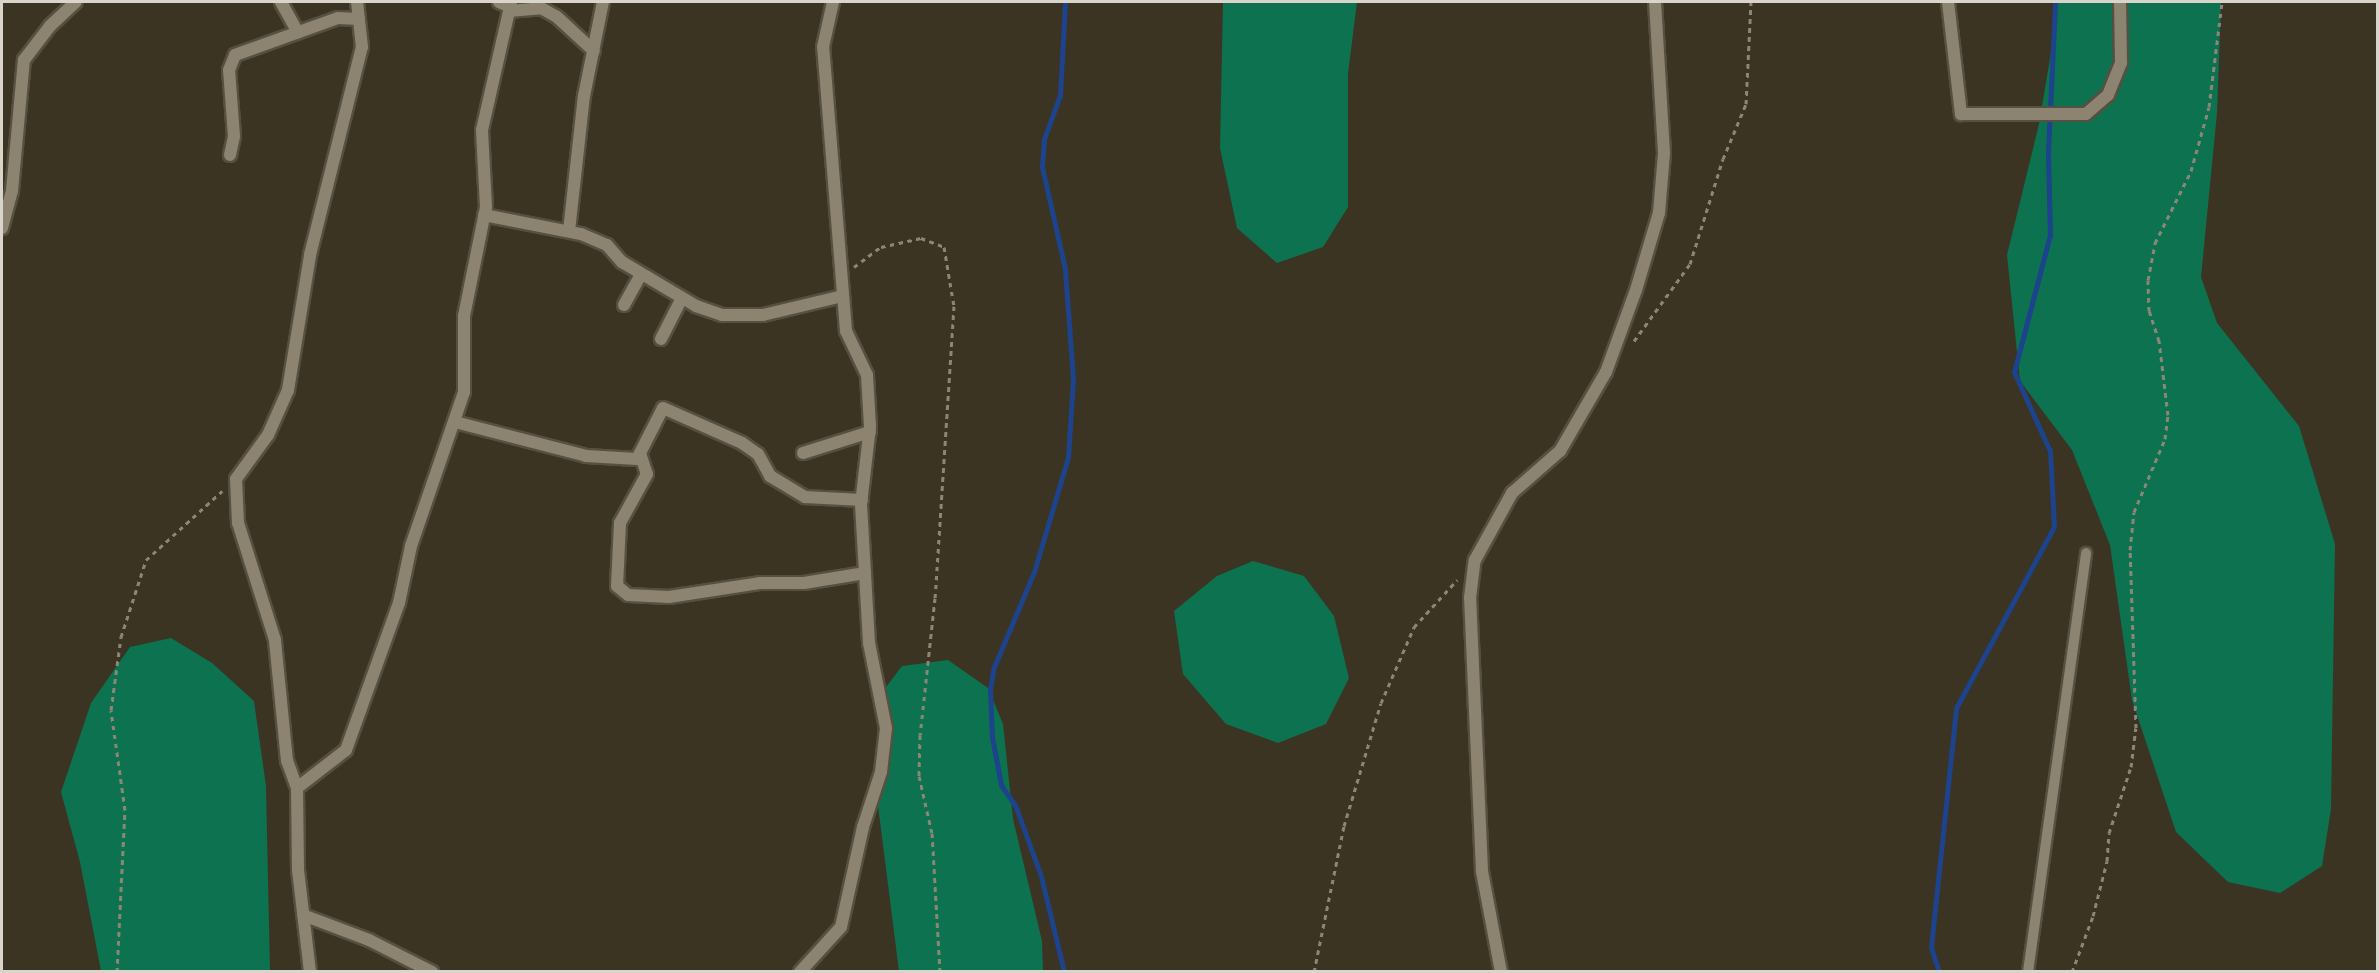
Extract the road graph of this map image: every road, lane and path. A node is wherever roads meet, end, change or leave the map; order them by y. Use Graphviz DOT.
graph roads {
  1 [pos="76,2"];
  2 [pos="281,2"];
  3 [pos="357,2"];
  4 [pos="603,2"];
  5 [pos="833,2"];
  6 [pos="1655,2"];
  7 [pos="1751,2"];
  8 [pos="1948,2"];
  9 [pos="2120,2"];
  10 [pos="2222,2"];
  11 [pos="507,5"];
  12 [pos="359,19"];
  13 [pos="298,33"];
  14 [pos="594,51"];
  15 [pos="230,155"];
  16 [pos="484,215"];
  17 [pos="2,228"];
  18 [pos="569,231"];
  19 [pos="641,274"];
  20 [pos="841,276"];
  21 [pos="843,296"];
  22 [pos="682,298"];
  23 [pos="624,305"];
  24 [pos="661,339"];
  25 [pos="1629,346"];
  26 [pos="455,422"];
  27 [pos="870,432"];
  28 [pos="640,453"];
  29 [pos="803,453"];
  30 [pos="236,478"];
  31 [pos="862,500"];
  32 [pos="2086,553"];
  33 [pos="1475,560"];
  34 [pos="865,573"];
  35 [pos="297,788"];
  36 [pos="303,915"];
  37 [pos="117,972"];
  38 [pos="310,972"];
  39 [pos="432,972"];
  40 [pos="800,972"];
  41 [pos="940,972"];
  42 [pos="1314,972"];
  43 [pos="1501,972"];
  44 [pos="2028,972"];
  45 [pos="2072,972"];
  1 -- 17 [label="street"];
  2 -- 13 [label="street"];
  3 -- 12 [label="street"];
  4 -- 14 [label="street"];
  5 -- 20 [label="street"];
  6 -- 33 [label="street"];
  7 -- 25 [label="path"];
  8 -- 9 [label="street"];
  10 -- 45 [label="path"];
  11 -- 14 [label="street"];
  11 -- 16 [label="street"];
  12 -- 13 [label="street"];
  12 -- 30 [label="street"];
  13 -- 15 [label="street"];
  14 -- 18 [label="street"];
  16 -- 18 [label="street"];
  16 -- 26 [label="street"];
  18 -- 19 [label="street"];
  19 -- 22 [label="street"];
  19 -- 23 [label="street"];
  20 -- 21 [label="street"];
  20 -- 41 [label="path"];
  21 -- 22 [label="street"];
  21 -- 27 [label="street"];
  22 -- 24 [label="street"];
  26 -- 28 [label="street"];
  26 -- 35 [label="street"];
  27 -- 29 [label="street"];
  27 -- 31 [label="street"];
  28 -- 31 [label="street"];
  28 -- 34 [label="street"];
  30 -- 35 [label="street"];
  30 -- 37 [label="path"];
  31 -- 34 [label="street"];
  32 -- 44 [label="lane"];
  33 -- 42 [label="path"];
  33 -- 43 [label="street"];
  34 -- 40 [label="street"];
  35 -- 36 [label="street"];
  36 -- 38 [label="street"];
  36 -- 39 [label="street"];
}
